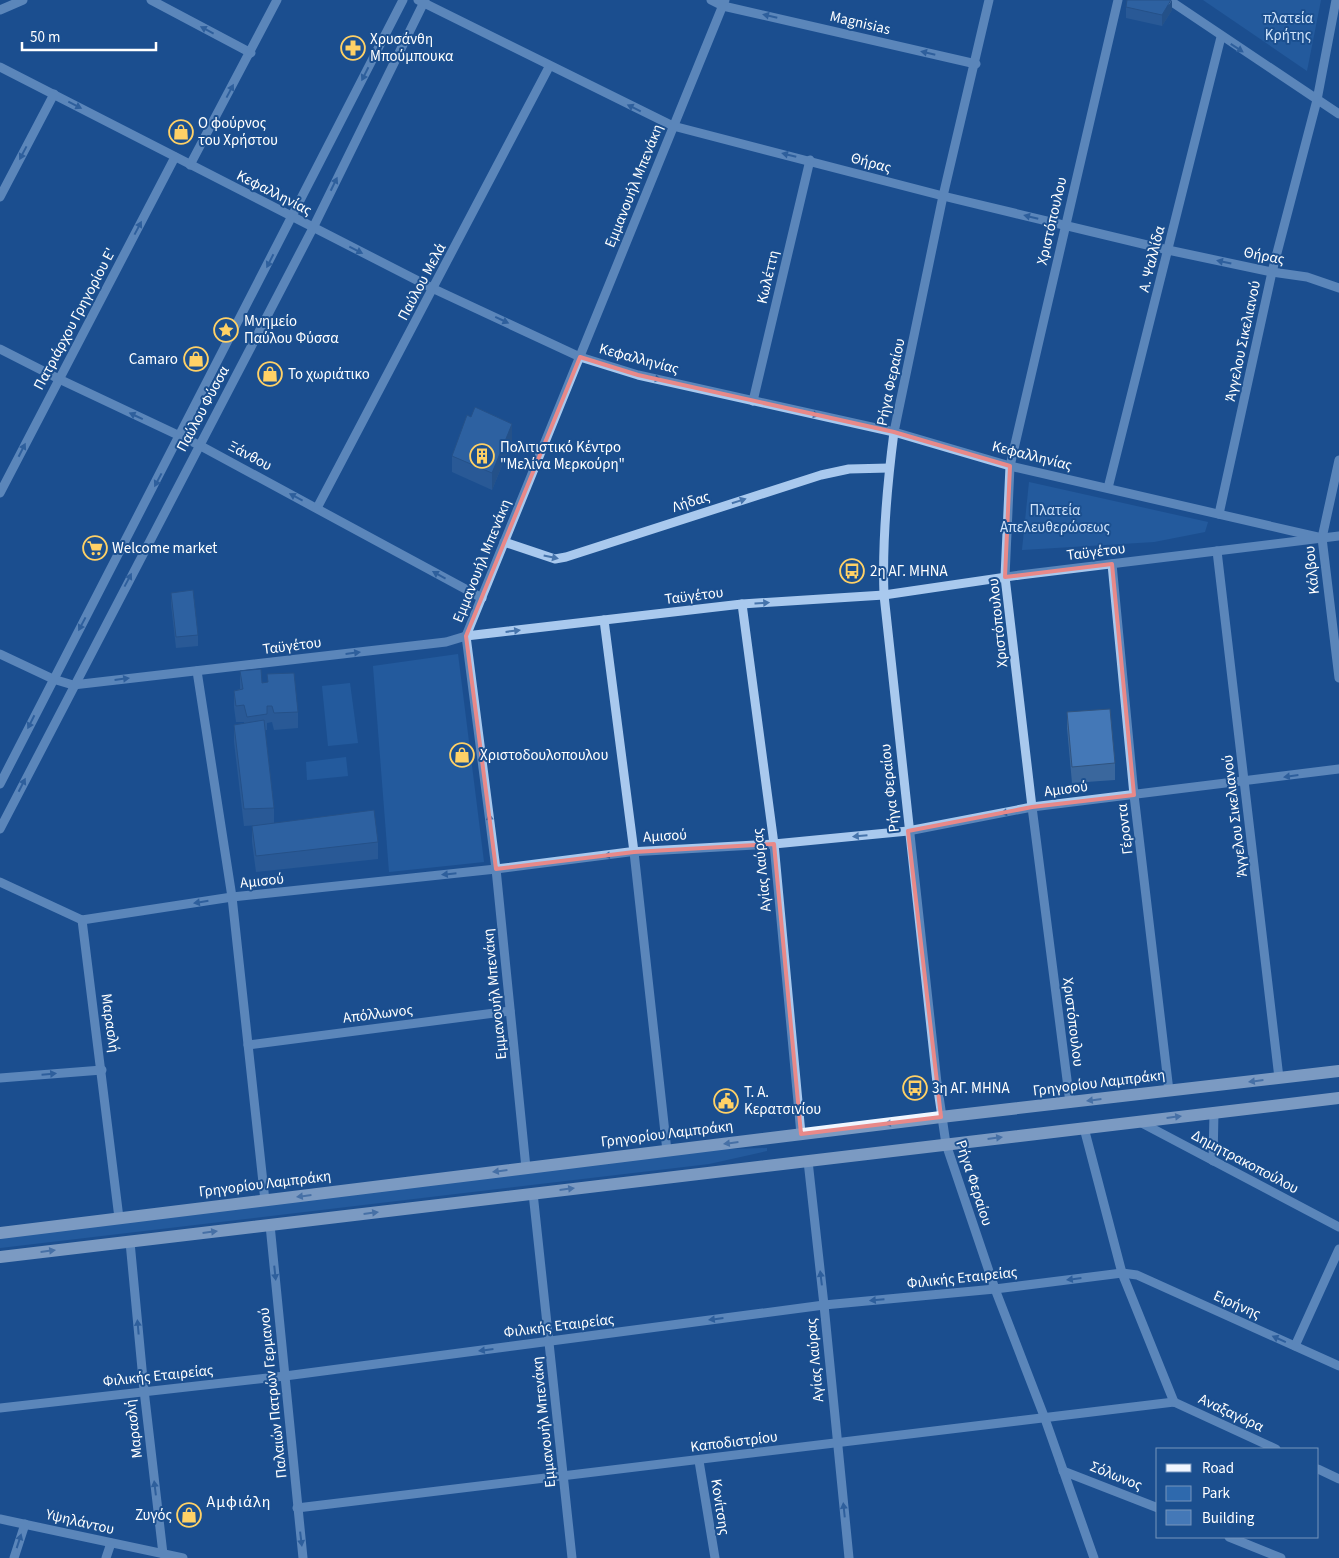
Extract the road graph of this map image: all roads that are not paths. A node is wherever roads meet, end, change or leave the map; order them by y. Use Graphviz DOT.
graph roads {
  1 [pos="23,0"];
  2 [pos="151,0"];
  3 [pos="276,0"];
  4 [pos="404,0"];
  5 [pos="711,0"];
  6 [pos="989,0"];
  7 [pos="1118,0"];
  8 [pos="1169,0"];
  9 [pos="1336,0"];
  10 [pos="422,1"];
  11 [pos="724,3"];
  12 [pos="0,10"];
  13 [pos="1221,37"];
  14 [pos="250,52"];
  15 [pos="976,64"];
  16 [pos="0,67"];
  17 [pos="549,67"];
  18 [pos="54,94"];
  19 [pos="1317,100"];
  20 [pos="1339,114"];
  21 [pos="674,126"];
  22 [pos="175,157"];
  23 [pos="810,160"];
  24 [pos="190,165"];
  25 [pos="0,196"];
  26 [pos="944,196"];
  27 [pos="293,218"];
  28 [pos="1065,226"];
  29 [pos="313,228"];
  30 [pos="1168,250"];
  31 [pos="1272,272"];
  32 [pos="1339,288"];
  33 [pos="434,289"];
  34 [pos="0,349"];
  35 [pos="580,357"];
  36 [pos="59,379"];
  37 [pos="753,401"];
  38 [pos="894,432"];
  39 [pos="180,436"];
  40 [pos="199,444"];
  41 [pos="1339,460"];
  42 [pos="1010,466"];
  43 [pos="889,468"];
  44 [pos="1108,488"];
  45 [pos="0,493"];
  46 [pos="317,508"];
  47 [pos="1218,514"];
  48 [pos="1339,536"];
  49 [pos="1322,538"];
  50 [pos="504,542"];
  51 [pos="1216,551"];
  52 [pos="1112,564"];
  53 [pos="1005,577"];
  54 [pos="884,595"];
  55 [pos="482,598"];
  56 [pos="742,604"];
  57 [pos="604,620"];
  58 [pos="466,636"];
  59 [pos="0,654"];
  60 [pos="197,671"];
  61 [pos="1339,678"];
  62 [pos="53,679"];
  63 [pos="73,685"];
  64 [pos="1339,769"];
  65 [pos="1245,782"];
  66 [pos="0,784"];
  67 [pos="1134,795"];
  68 [pos="1032,807"];
  69 [pos="0,828"];
  70 [pos="908,831"];
  71 [pos="774,844"];
  72 [pos="634,852"];
  73 [pos="496,869"];
  74 [pos="0,882"];
  75 [pos="232,898"];
  76 [pos="82,920"];
  77 [pos="510,1011"];
  78 [pos="248,1045"];
  79 [pos="102,1070"];
  80 [pos="1339,1071"];
  81 [pos="0,1078"];
  82 [pos="1279,1078"];
  83 [pos="1169,1091"];
  84 [pos="1339,1098"];
  85 [pos="1070,1103"];
  86 [pos="1214,1112"];
  87 [pos="941,1117"];
  88 [pos="1138,1121"];
  89 [pos="1084,1128"];
  90 [pos="801,1134"];
  91 [pos="946,1144"];
  92 [pos="667,1151"];
  93 [pos="808,1161"];
  94 [pos="1213,1161"];
  95 [pos="526,1168"];
  96 [pos="533,1193"];
  97 [pos="264,1201"];
  98 [pos="120,1218"];
  99 [pos="270,1225"];
  100 [pos="1339,1227"];
  101 [pos="0,1233"];
  102 [pos="130,1242"];
  103 [pos="1339,1249"];
  104 [pos="0,1257"];
  105 [pos="1122,1273"];
  106 [pos="995,1289"];
  107 [pos="824,1305"];
  108 [pos="549,1341"];
  109 [pos="1295,1346"];
  110 [pos="1339,1366"];
  111 [pos="285,1376"];
  112 [pos="144,1390"];
  113 [pos="1174,1402"];
  114 [pos="0,1408"];
  115 [pos="1044,1416"];
  116 [pos="836,1444"];
  117 [pos="1274,1448"];
  118 [pos="699,1461"];
  119 [pos="1319,1469"];
  120 [pos="1063,1470"];
  121 [pos="562,1476"];
  122 [pos="1339,1479"];
  123 [pos="1156,1507"];
  124 [pos="298,1508"];
  125 [pos="0,1519"];
  126 [pos="25,1524"];
  127 [pos="1231,1538"];
  128 [pos="111,1544"];
  129 [pos="163,1554"];
  130 [pos="14,1558"];
  131 [pos="106,1558"];
  132 [pos="183,1558"];
  133 [pos="304,1558"];
  134 [pos="572,1558"];
  135 [pos="715,1558"];
  136 [pos="849,1558"];
  137 [pos="1094,1558"];
  138 [pos="1281,1558"];
  1 -- 12 [label="street"];
  14 -- 2 [label="street, one-way"];
  3 -- 14 [label="street"];
  4 -- 27 [label="street, Παύλου Φύσσα, one-way"];
  5 -- 11 [label="street, Magnisias"];
  6 -- 15 [label="street, Ρήγα Φεραίου"];
  7 -- 28 [label="street, Χριστόπουλου"];
  8 -- 13 [label="street"];
  9 -- 19 [label="street, Άγγελου Σικελιανού"];
  10 -- 17 [label="street, Θήρας"];
  29 -- 10 [label="street, Παύλου Φύσσα, one-way"];
  15 -- 11 [label="street, Magnisias, one-way"];
  11 -- 21 [label="street, Εμμανουήλ Μπενάκη"];
  13 -- 19 [label="street, one-way"];
  13 -- 30 [label="street, Α. Ψαλλίδα"];
  24 -- 14 [label="street, one-way"];
  15 -- 26 [label="street, Ρήγα Φεραίου"];
  16 -- 18 [label="street, Κεφαλληνίας"];
  21 -- 17 [label="street, Θήρας, one-way"];
  17 -- 33 [label="street, Παύλου Μελά"];
  18 -- 22 [label="street, Κεφαλληνίας, one-way"];
  18 -- 25 [label="street, one-way"];
  19 -- 20 [label="street"];
  19 -- 31 [label="street, Άγγελου Σικελιανού"];
  23 -- 21 [label="street, Θήρας, one-way"];
  21 -- 35 [label="street, Εμμανουήλ Μπενάκη"];
  22 -- 24 [label="street, Κεφαλληνίας"];
  36 -- 22 [label="street, Πατριάρχου Γρηγορίου Ε', one-way"];
  23 -- 26 [label="street, Θήρας"];
  23 -- 37 [label="street, Κωλέττη"];
  24 -- 27 [label="street, Κεφαλληνίας"];
  28 -- 26 [label="street, Θήρας, one-way"];
  26 -- 38 [label="street, Ρήγα Φεραίου"];
  27 -- 29 [label="street, Κεφαλληνίας"];
  27 -- 39 [label="street, Παύλου Φύσσα, one-way"];
  28 -- 30 [label="street, Θήρας"];
  28 -- 42 [label="street, Χριστόπουλου"];
  29 -- 33 [label="street, Κεφαλληνίας, one-way"];
  29 -- 40 [label="street, Παύλου Φύσσα"];
  31 -- 30 [label="street, Θήρας, one-way"];
  30 -- 44 [label="street, Α. Ψαλλίδα"];
  31 -- 32 [label="street, Θήρας"];
  31 -- 47 [label="street, Άγγελου Σικελιανού"];
  33 -- 35 [label="street, Κεφαλληνίας, one-way"];
  33 -- 46 [label="street, Παύλου Μελά"];
  34 -- 36 [label="street, Ξάνθου"];
  35 -- 37 [label="street, Κεφαλληνίας, one-way"];
  35 -- 50 [label="street, Εμμανουήλ Μπενάκη"];
  39 -- 36 [label="street, Ξάνθου, one-way"];
  45 -- 36 [label="street, Πατριάρχου Γρηγορίου Ε', one-way"];
  37 -- 38 [label="street, Κεφαλληνίας, one-way"];
  38 -- 42 [label="street, Κεφαλληνίας"];
  38 -- 43 [label="street, Ρήγα Φεραίου"];
  39 -- 40 [label="street, Ξάνθου"];
  39 -- 62 [label="street, Παύλου Φύσσα, one-way"];
  46 -- 40 [label="street, Ξάνθου, one-way"];
  63 -- 40 [label="street, Παύλου Φύσσα, one-way"];
  41 -- 49 [label="street, Κάλβου"];
  42 -- 44 [label="street, Κεφαλληνίας"];
  42 -- 53 [label="street, Χριστόπουλου"];
  50 -- 43 [label="street, Λήδας, one-way"];
  43 -- 54 [label="street, Ρήγα Φεραίου"];
  44 -- 47 [label="street, Κεφαλληνίας"];
  55 -- 46 [label="street, Ξάνθου, one-way"];
  47 -- 49 [label="street, Κεφαλληνίας"];
  48 -- 49 [label="street, Ταϋγέτου"];
  49 -- 51 [label="street, Ταϋγέτου"];
  49 -- 61 [label="street, Κάλβου"];
  50 -- 55 [label="street, Εμμανουήλ Μπενάκη"];
  51 -- 52 [label="street, Ταϋγέτου"];
  51 -- 65 [label="street, Άγγελου Σικελιανού"];
  52 -- 53 [label="street, Ταϋγέτου"];
  52 -- 67 [label="street, Γέροντα"];
  53 -- 54 [label="street, Ταϋγέτου"];
  53 -- 68 [label="street, Χριστόπουλου"];
  56 -- 54 [label="street, Ταϋγέτου, one-way"];
  54 -- 70 [label="street, Ρήγα Φεραίου"];
  55 -- 58 [label="street, Εμμανουήλ Μπενάκη"];
  56 -- 57 [label="street, Ταϋγέτου"];
  56 -- 71 [label="street, Αγίας Λαύρας"];
  58 -- 57 [label="street, Ταϋγέτου, one-way"];
  57 -- 72 [label="street"];
  60 -- 58 [label="street, Ταϋγέτου, one-way"];
  73 -- 58 [label="street, Εμμανουήλ Μπενάκη, one-way"];
  59 -- 62 [label="street, Ταϋγέτου"];
  63 -- 60 [label="street, Ταϋγέτου, one-way"];
  60 -- 75 [label="street"];
  62 -- 63 [label="street, Ταϋγέτου"];
  62 -- 66 [label="street, Παύλου Φύσσα, one-way"];
  69 -- 63 [label="street, Παύλου Φύσσα, one-way"];
  64 -- 65 [label="street, Αμισού, one-way"];
  65 -- 67 [label="street, Αμισού"];
  65 -- 82 [label="street, Άγγελου Σικελιανού"];
  67 -- 68 [label="street, Αμισού"];
  67 -- 83 [label="street, Γέροντα"];
  68 -- 70 [label="street, Αμισού, one-way"];
  68 -- 85 [label="street, Χριστόπουλου"];
  70 -- 71 [label="street, Αμισού, one-way"];
  70 -- 87 [label="street, Ρήγα Φεραίου"];
  71 -- 72 [label="street, Αμισού"];
  71 -- 90 [label="street, Αγίας Λαύρας"];
  72 -- 73 [label="street, Αμισού, one-way"];
  72 -- 92 [label="street"];
  73 -- 75 [label="street, Αμισού, one-way"];
  73 -- 77 [label="street, Εμμανουήλ Μπενάκη"];
  74 -- 76 [label="street"];
  75 -- 76 [label="street, Αμισού, one-way"];
  75 -- 78 [label="street"];
  76 -- 79 [label="street, Μαρασλή"];
  77 -- 78 [label="street, Απόλλωνος"];
  77 -- 95 [label="street, Εμμανουήλ Μπενάκη"];
  78 -- 97 [label="street"];
  81 -- 79 [label="street, one-way"];
  79 -- 98 [label="street, Μαρασλή"];
  80 -- 82 [label="main road, Γρηγορίου Λαμπράκη"];
  82 -- 83 [label="main road, Γρηγορίου Λαμπράκη, one-way"];
  83 -- 85 [label="main road, Γρηγορίου Λαμπράκη, one-way"];
  84 -- 86 [label="main road"];
  85 -- 87 [label="main road, Γρηγορίου Λαμπράκη"];
  88 -- 86 [label="main road, one-way"];
  86 -- 94 [label="street"];
  87 -- 90 [label="main road, Γρηγορίου Λαμπράκη, one-way"];
  87 -- 91 [label="street, Ρήγα Φεραίου"];
  88 -- 89 [label="main road"];
  88 -- 94 [label="street, Δημητρακοπούλου"];
  91 -- 89 [label="main road, one-way"];
  89 -- 105 [label="street"];
  90 -- 92 [label="main road, Γρηγορίου Λαμπράκη, one-way"];
  91 -- 93 [label="main road"];
  91 -- 106 [label="street, Ρήγα Φεραίου"];
  92 -- 95 [label="main road, Γρηγορίου Λαμπράκη"];
  96 -- 93 [label="main road, one-way"];
  107 -- 93 [label="street, Αγίας Λαύρας, one-way"];
  94 -- 100 [label="street, Δημητρακοπούλου"];
  95 -- 97 [label="main road, Γρηγορίου Λαμπράκη, one-way"];
  99 -- 96 [label="main road, one-way"];
  96 -- 108 [label="street, Εμμανουήλ Μπενάκη"];
  97 -- 98 [label="main road, Γρηγορίου Λαμπράκη"];
  98 -- 101 [label="main road, Γρηγορίου Λαμπράκη"];
  102 -- 99 [label="main road, one-way"];
  99 -- 111 [label="street, Παλαιών Πατρών Γερμανού, one-way"];
  104 -- 102 [label="main road, one-way"];
  112 -- 102 [label="street, Μαρασλή, one-way"];
  103 -- 109 [label="street"];
  105 -- 106 [label="street, Φιλικής Εταιρείας, one-way"];
  109 -- 105 [label="street, Ειρήνης, one-way"];
  105 -- 113 [label="street"];
  106 -- 107 [label="street, Φιλικής Εταιρείας, one-way"];
  106 -- 115 [label="street, Ρήγα Φεραίου"];
  107 -- 108 [label="street, Φιλικής Εταιρείας, one-way"];
  107 -- 116 [label="street, Αγίας Λαύρας"];
  108 -- 111 [label="street, Φιλικής Εταιρείας, one-way"];
  108 -- 121 [label="street, Εμμανουήλ Μπενάκη"];
  109 -- 110 [label="street, Ειρήνης"];
  111 -- 112 [label="street, Φιλικής Εταιρείας"];
  111 -- 124 [label="street, Παλαιών Πατρών Γερμανού"];
  112 -- 114 [label="street, Φιλικής Εταιρείας"];
  129 -- 112 [label="street, Μαρασλή, one-way"];
  113 -- 115 [label="street, Καποδιστρίου"];
  113 -- 117 [label="street, Αναξαγόρα"];
  115 -- 116 [label="street, Καποδιστρίου"];
  115 -- 120 [label="street, Ρήγα Φεραίου"];
  116 -- 118 [label="street, Καποδιστρίου"];
  136 -- 116 [label="street, Αγίας Λαύρας, one-way"];
  118 -- 121 [label="street, Καποδιστρίου"];
  118 -- 135 [label="street, Κονίτσης"];
  119 -- 122 [label="street"];
  120 -- 123 [label="street, Σόλωνος"];
  120 -- 137 [label="street, Ρήγα Φεραίου"];
  121 -- 124 [label="street, Καποδιστρίου"];
  121 -- 134 [label="street, Εμμανουήλ Μπενάκη"];
  124 -- 133 [label="street, Παλαιών Πατρών Γερμανού, one-way"];
  125 -- 126 [label="street, Υψηλάντου"];
  126 -- 128 [label="street, Υψηλάντου"];
  130 -- 126 [label="street, one-way"];
  127 -- 138 [label="street"];
  128 -- 129 [label="street, Υψηλάντου"];
  128 -- 131 [label="street"];
  129 -- 132 [label="street, Υψηλάντου"];
}
